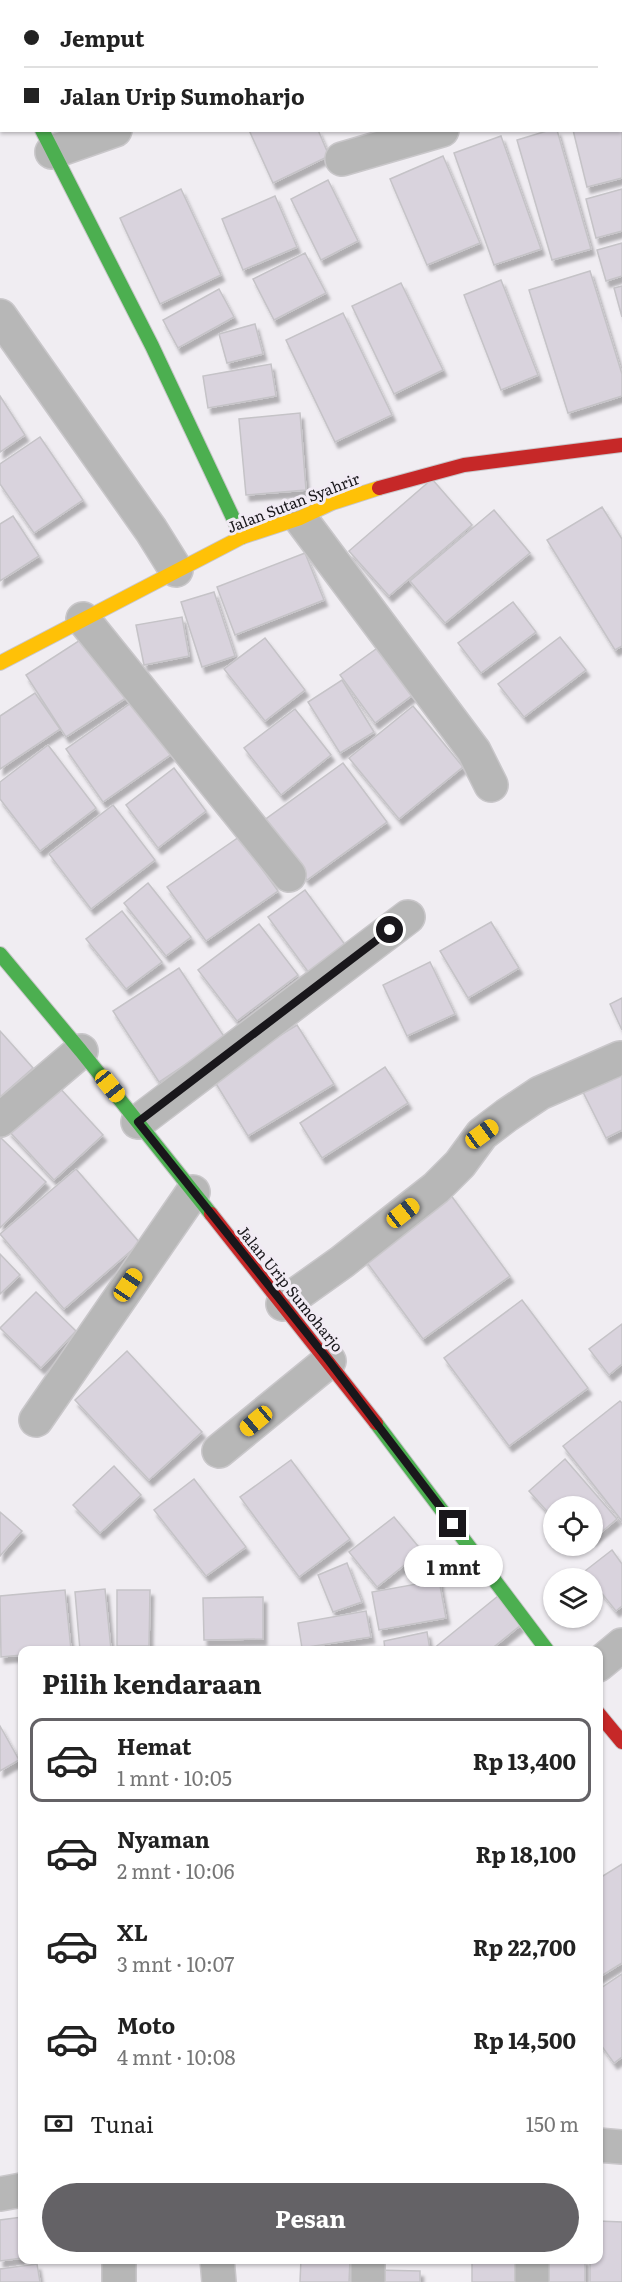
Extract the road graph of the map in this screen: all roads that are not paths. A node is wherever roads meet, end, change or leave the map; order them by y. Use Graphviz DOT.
graph roads {
  1 [pos="103,132"];
  2 [pos="434,132"];
  3 [pos="47,141"];
  4 [pos="342,159"];
  5 [pos="0,315"];
  6 [pos="622,445"];
  7 [pos="300,518"];
  8 [pos="242,537"];
  9 [pos="176,570"];
  10 [pos="83,619"];
  11 [pos="0,663"];
  12 [pos="491,785"];
  13 [pos="289,875"];
  14 [pos="408,917"];
  15 [pos="0,954"];
  16 [pos="81,1051"];
  17 [pos="620,1058"];
  18 [pos="0,1120"];
  19 [pos="138,1122"];
  20 [pos="193,1192"];
  21 [pos="284,1304"];
  22 [pos="329,1361"];
  23 [pos="36,1420"];
  24 [pos="219,1451"];
  25 [pos="622,1645"];
  26 [pos="541,1646"];
  27 [pos="603,1661"];
  28 [pos="603,1719"];
  29 [pos="622,1742"];
  30 [pos="603,2145"];
  31 [pos="622,2147"];
  32 [pos="18,2191"];
  33 [pos="0,2194"];
  34 [pos="118,2264"];
  35 [pos="217,2264"];
  36 [pos="368,2264"];
  37 [pos="532,2264"];
  38 [pos="119,2282"];
  39 [pos="219,2282"];
  40 [pos="368,2282"];
  41 [pos="532,2282"];
  1 -- 3 [label="street"];
  2 -- 4 [label="street"];
  3 -- 8 [label="street"];
  5 -- 9 [label="street"];
  6 -- 7 [label="street, Jalan Sutan Syahrir"];
  7 -- 8 [label="street, Jalan Sutan Syahrir"];
  7 -- 12 [label="street"];
  8 -- 9 [label="street, Jalan Sutan Syahrir"];
  9 -- 10 [label="street, Jalan Sutan Syahrir"];
  10 -- 11 [label="street, Jalan Sutan Syahrir"];
  10 -- 13 [label="street"];
  14 -- 19 [label="street"];
  15 -- 16 [label="street, Jalan Urip Sumoharjo"];
  16 -- 18 [label="street"];
  16 -- 19 [label="street, Jalan Urip Sumoharjo"];
  17 -- 21 [label="street"];
  19 -- 20 [label="street, Jalan Urip Sumoharjo"];
  20 -- 21 [label="street, Jalan Urip Sumoharjo"];
  20 -- 23 [label="street"];
  21 -- 22 [label="street, Jalan Urip Sumoharjo"];
  22 -- 24 [label="street"];
  22 -- 26 [label="street, Jalan Urip Sumoharjo"];
  25 -- 27 [label="street"];
  28 -- 29 [label="street"];
  30 -- 31 [label="street"];
  32 -- 33 [label="street"];
  34 -- 38 [label="street"];
  35 -- 39 [label="street"];
  36 -- 40 [label="street"];
  37 -- 41 [label="street"];
}
